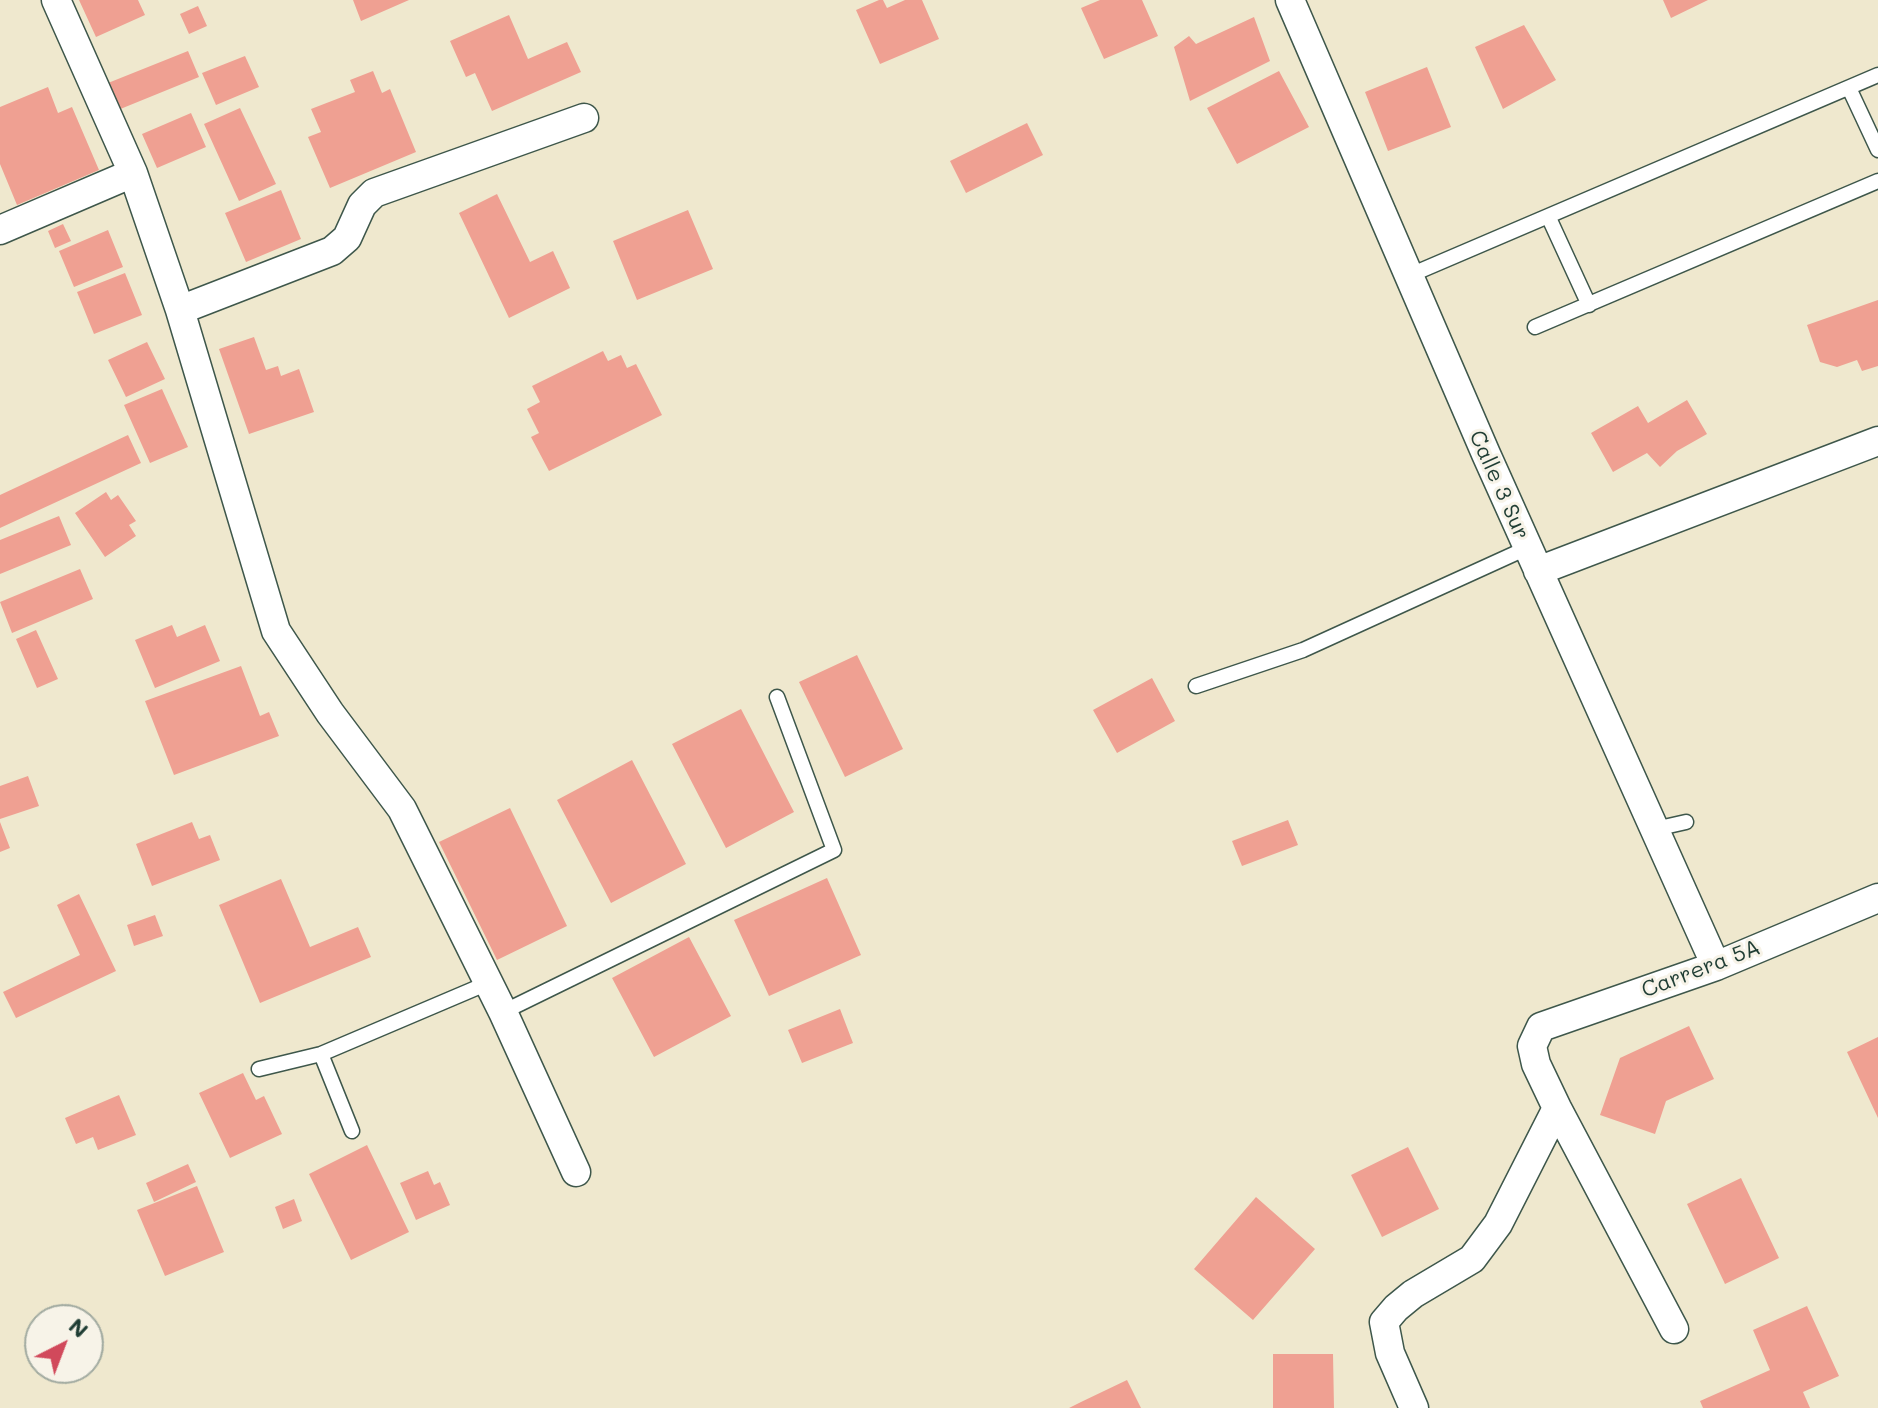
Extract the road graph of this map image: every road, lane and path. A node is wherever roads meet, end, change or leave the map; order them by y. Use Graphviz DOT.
graph roads {
  1 [pos="56,0"];
  2 [pos="1290,0"];
  3 [pos="1878,75"];
  4 [pos="1849,88"];
  5 [pos="584,118"];
  6 [pos="1878,150"];
  7 [pos="133,173"];
  8 [pos="1878,181"];
  9 [pos="1549,218"];
  10 [pos="0,230"];
  11 [pos="1408,276"];
  12 [pos="1589,305"];
  13 [pos="180,310"];
  14 [pos="1535,327"];
  15 [pos="1878,441"];
  16 [pos="1532,559"];
  17 [pos="1196,686"];
  18 [pos="777,697"];
  19 [pos="1686,822"];
  20 [pos="1655,829"];
  21 [pos="1878,898"];
  22 [pos="1716,966"];
  23 [pos="488,983"];
  24 [pos="503,1012"];
  25 [pos="321,1054"];
  26 [pos="259,1069"];
  27 [pos="1557,1108"];
  28 [pos="352,1131"];
  29 [pos="576,1172"];
  30 [pos="1674,1329"];
  31 [pos="1414,1408"];
  1 -- 7 [label="street"];
  2 -- 11 [label="street, Calle 3 Sur"];
  3 -- 4 [label="lane"];
  4 -- 6 [label="lane"];
  4 -- 9 [label="lane"];
  5 -- 13 [label="street"];
  7 -- 10 [label="street"];
  7 -- 13 [label="street"];
  8 -- 12 [label="lane"];
  9 -- 11 [label="lane"];
  9 -- 12 [label="lane"];
  11 -- 16 [label="street, Calle 3 Sur"];
  12 -- 14 [label="lane"];
  13 -- 23 [label="street"];
  15 -- 16 [label="street"];
  16 -- 17 [label="lane"];
  16 -- 20 [label="street, Calle 3 Sur"];
  18 -- 24 [label="lane"];
  19 -- 20 [label="lane"];
  20 -- 22 [label="street, Calle 3 Sur"];
  21 -- 22 [label="street, Carrera 5A"];
  22 -- 27 [label="street, Carrera 5A"];
  23 -- 24 [label="street"];
  23 -- 25 [label="lane"];
  24 -- 29 [label="street"];
  25 -- 26 [label="lane"];
  25 -- 28 [label="lane"];
  27 -- 30 [label="street"];
  27 -- 31 [label="street"];
}
